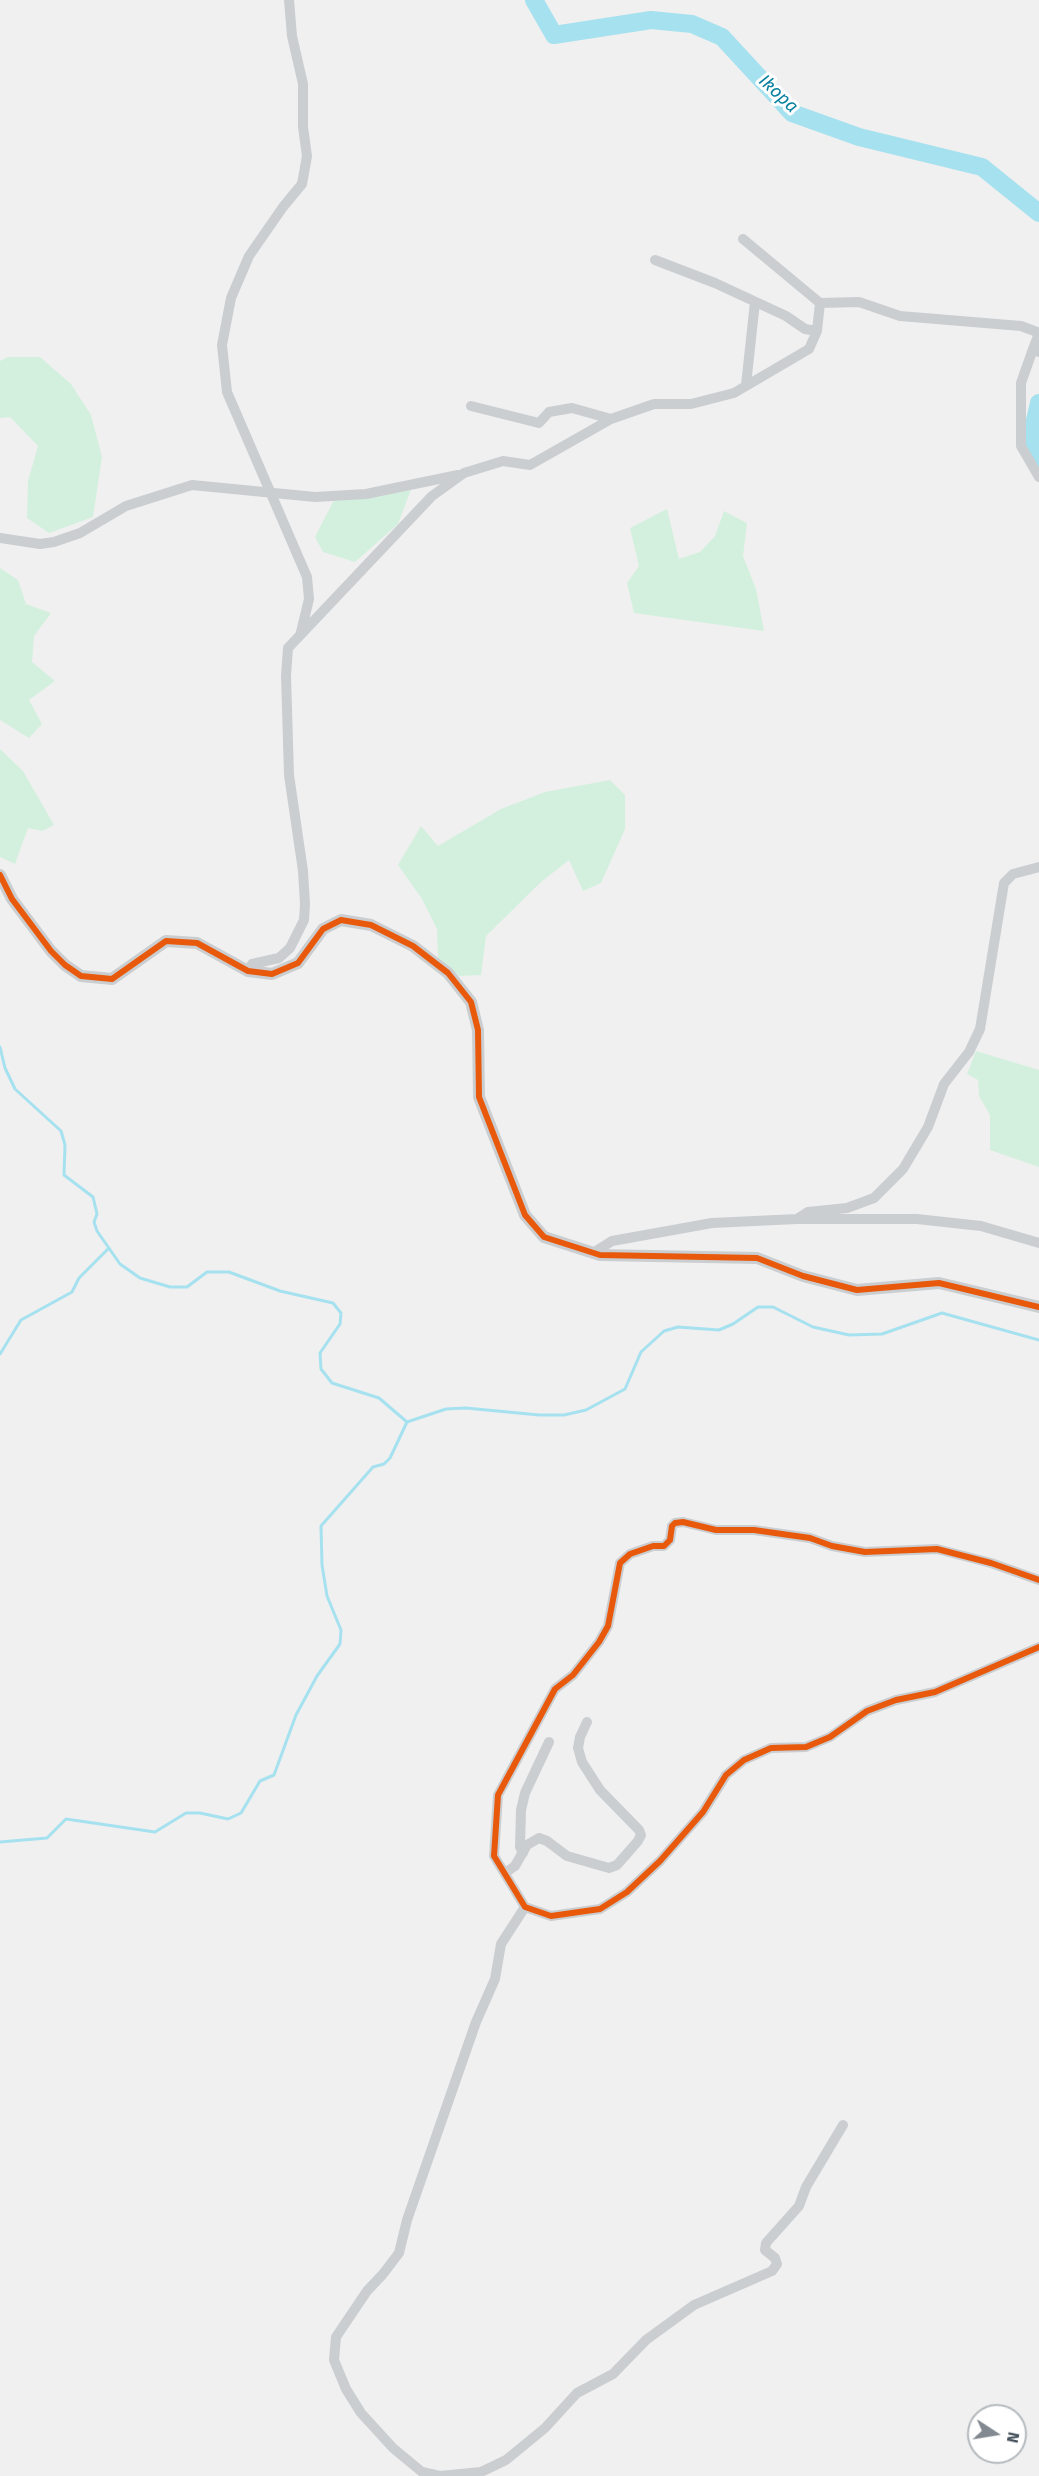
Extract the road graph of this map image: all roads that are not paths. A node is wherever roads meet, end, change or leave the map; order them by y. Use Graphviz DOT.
graph roads {
  1 [pos="289,0"];
  2 [pos="743,239"];
  3 [pos="655,260"];
  4 [pos="755,302"];
  5 [pos="820,303"];
  6 [pos="817,331"];
  7 [pos="1036,351"];
  8 [pos="746,385"];
  9 [pos="471,406"];
  10 [pos="611,419"];
  11 [pos="464,474"];
  12 [pos="1039,477"];
  13 [pos="270,491"];
  14 [pos="0,538"];
  15 [pos="301,632"];
  16 [pos="1039,867"];
  17 [pos="0,875"];
  18 [pos="248,971"];
  19 [pos="797,1219"];
  20 [pos="1039,1243"];
  21 [pos="593,1253"];
  22 [pos="1039,1307"];
  23 [pos="1039,1580"];
  24 [pos="1039,1647"];
  25 [pos="587,1722"];
  26 [pos="549,1742"];
  27 [pos="523,1853"];
  28 [pos="505,1873"];
  29 [pos="525,1907"];
  30 [pos="843,2125"];
  31 [pos="484,2474"];
  1 -- 13 [label="street"];
  2 -- 5 [label="street"];
  3 -- 4 [label="street"];
  4 -- 6 [label="street"];
  4 -- 8 [label="street"];
  5 -- 6 [label="street"];
  5 -- 7 [label="street"];
  6 -- 8 [label="street"];
  7 -- 12 [label="street"];
  8 -- 10 [label="street"];
  9 -- 10 [label="street"];
  10 -- 11 [label="street"];
  11 -- 13 [label="street"];
  11 -- 15 [label="street"];
  13 -- 14 [label="street"];
  13 -- 15 [label="street"];
  15 -- 18 [label="street"];
  16 -- 19 [label="street"];
  17 -- 18 [label="street"];
  18 -- 21 [label="street"];
  19 -- 20 [label="street"];
  19 -- 21 [label="street"];
  21 -- 22 [label="street"];
  23 -- 28 [label="street"];
  24 -- 29 [label="street"];
  25 -- 27 [label="street"];
  26 -- 27 [label="street"];
  27 -- 28 [label="street"];
  28 -- 29 [label="street"];
  29 -- 31 [label="street"];
  30 -- 31 [label="street"];
}
